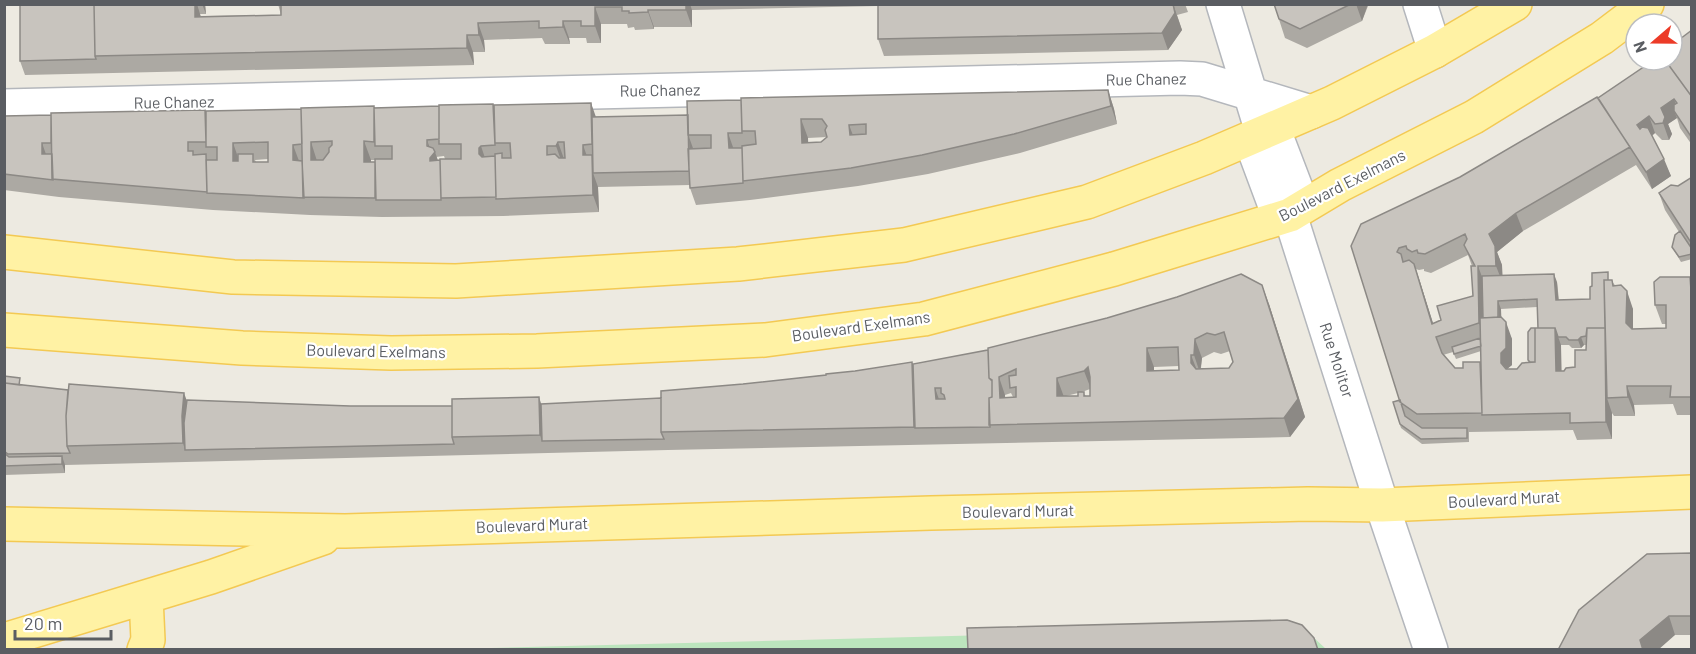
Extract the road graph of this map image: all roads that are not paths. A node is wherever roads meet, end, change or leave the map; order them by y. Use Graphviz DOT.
graph roads {
  1 [pos="1223,4"];
  2 [pos="1420,4"];
  3 [pos="1515,4"];
  4 [pos="1647,4"];
  5 [pos="1435,51"];
  6 [pos="1249,93"];
  7 [pos="4,106"];
  8 [pos="1311,112"];
  9 [pos="1262,132"];
  10 [pos="1290,215"];
  11 [pos="4,252"];
  12 [pos="4,330"];
  13 [pos="1692,492"];
  14 [pos="1382,505"];
  15 [pos="4,524"];
  16 [pos="345,531"];
  17 [pos="146,597"];
  18 [pos="4,639"];
  19 [pos="144,650"];
  20 [pos="1431,650"];
  1 -- 6 [label="street, Rue Molitor"];
  2 -- 5 [label="street"];
  3 -- 5 [label="main road"];
  4 -- 10 [label="main road, Boulevard Exelmans"];
  5 -- 8 [label="main road"];
  6 -- 7 [label="street, Rue Chanez"];
  6 -- 8 [label="street, Rue Chanez"];
  6 -- 9 [label="street, Rue Molitor"];
  8 -- 9 [label="main road"];
  9 -- 10 [label="street, Rue Molitor"];
  9 -- 11 [label="main road"];
  10 -- 12 [label="main road, Boulevard Exelmans"];
  10 -- 14 [label="street, Rue Molitor"];
  13 -- 14 [label="main road, Boulevard Murat"];
  14 -- 16 [label="main road, Boulevard Murat"];
  14 -- 20 [label="street, Rue Molitor"];
  15 -- 16 [label="main road, Boulevard Murat"];
  16 -- 17 [label="main road, Boulevard Murat"];
  17 -- 18 [label="main road, Boulevard Murat"];
  17 -- 19 [label="main road"];
}
